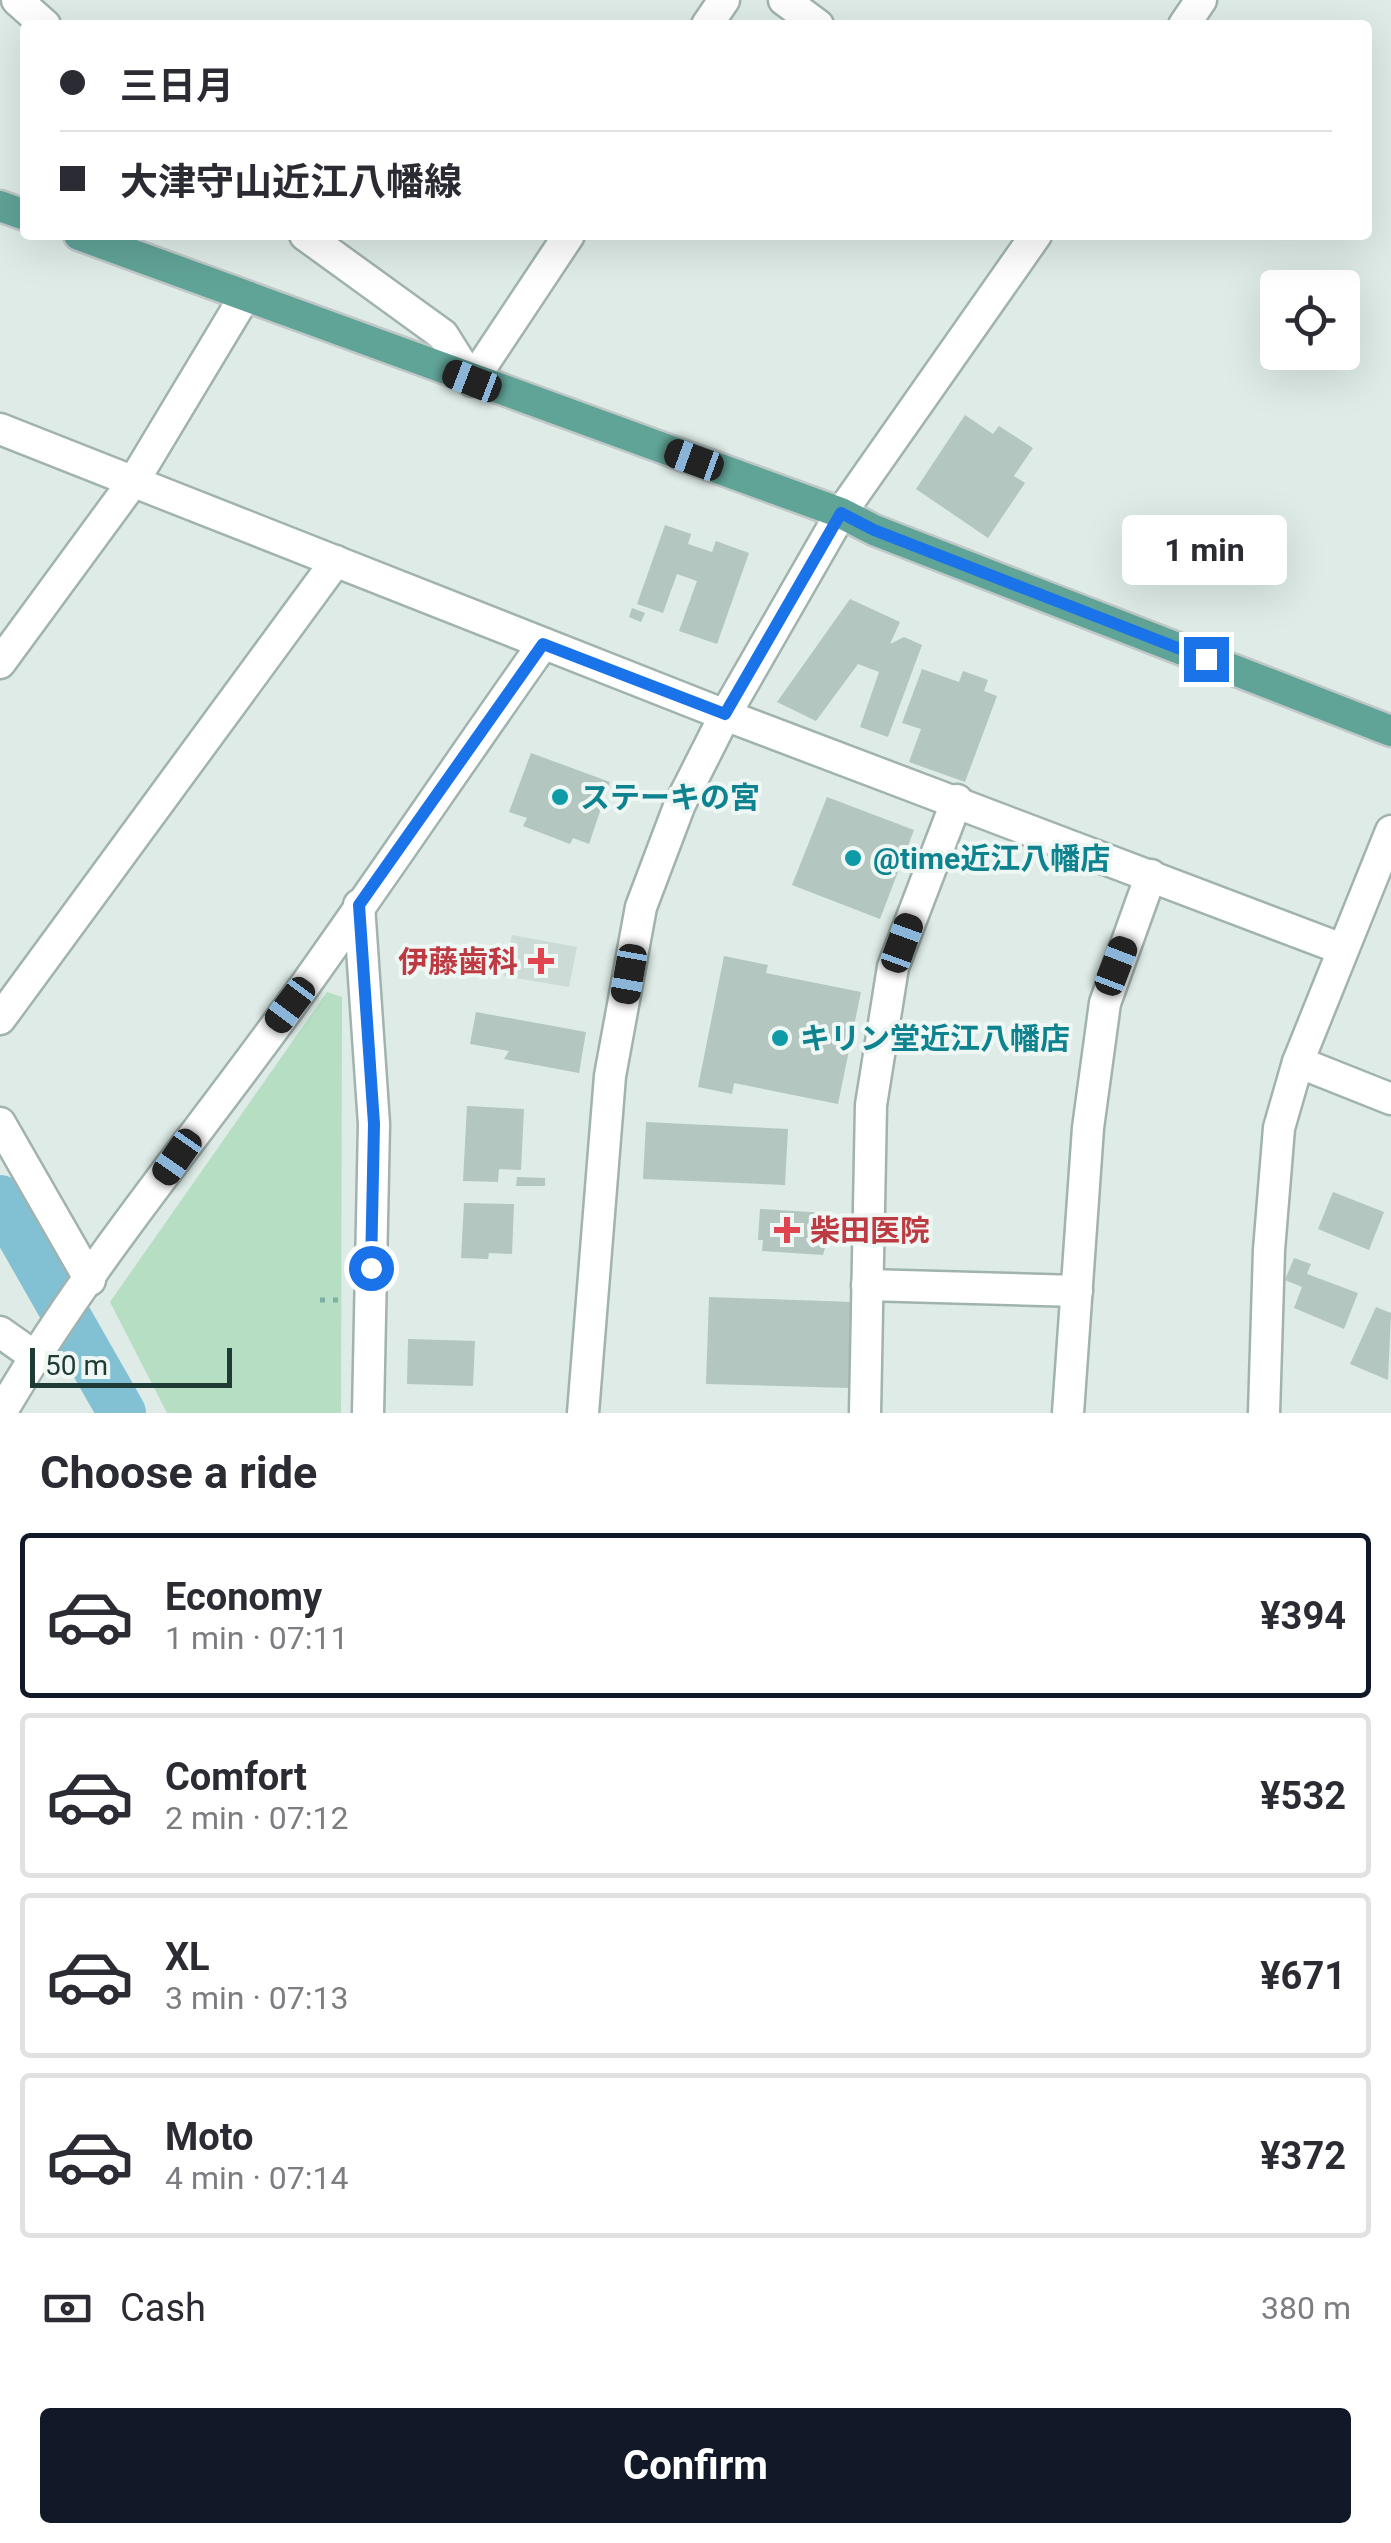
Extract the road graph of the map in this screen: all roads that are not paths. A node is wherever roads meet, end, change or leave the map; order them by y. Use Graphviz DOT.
graph roads {
  1 [pos="17,0"];
  2 [pos="784,0"];
  3 [pos="40,20"];
  4 [pos="811,20"];
  5 [pos="93,240"];
  6 [pos="312,240"];
  7 [pos="566,240"];
  8 [pos="1032,240"];
  9 [pos="245,296"];
  10 [pos="472,381"];
  11 [pos="0,428"];
  12 [pos="135,479"];
  13 [pos="841,513"];
  14 [pos="336,561"];
  15 [pos="543,644"];
  16 [pos="0,663"];
  17 [pos="725,714"];
  18 [pos="1391,731"];
  19 [pos="957,800"];
  20 [pos="1391,830"];
  21 [pos="1386,862"];
  22 [pos="1151,874"];
  23 [pos="359,905"];
  24 [pos="1342,948"];
  25 [pos="0,1019"];
  26 [pos="1298,1062"];
  27 [pos="1391,1100"];
  28 [pos="0,1123"];
  29 [pos="86,1284"];
  30 [pos="867,1284"];
  31 [pos="1076,1291"];
  32 [pos="0,1332"];
  33 [pos="34,1356"];
  34 [pos="1,1413"];
  35 [pos="368,1413"];
  36 [pos="385,1413"];
  37 [pos="582,1413"];
  38 [pos="865,1413"];
  39 [pos="1068,1413"];
  40 [pos="1264,1413"];
  1 -- 3 [label="street"];
  2 -- 4 [label="street"];
  5 -- 9 [label="main road"];
  6 -- 10 [label="street"];
  7 -- 10 [label="street"];
  8 -- 13 [label="street"];
  9 -- 10 [label="main road"];
  9 -- 12 [label="street"];
  10 -- 13 [label="main road"];
  11 -- 12 [label="street"];
  12 -- 14 [label="street"];
  12 -- 16 [label="street"];
  13 -- 17 [label="street"];
  13 -- 18 [label="main road"];
  14 -- 15 [label="street"];
  14 -- 25 [label="street"];
  15 -- 17 [label="street"];
  15 -- 23 [label="street"];
  17 -- 19 [label="street"];
  17 -- 37 [label="street"];
  19 -- 22 [label="street"];
  19 -- 30 [label="street"];
  20 -- 21 [label="street"];
  21 -- 24 [label="street"];
  22 -- 24 [label="street"];
  22 -- 31 [label="street"];
  23 -- 29 [label="street"];
  23 -- 35 [label="street"];
  24 -- 26 [label="street"];
  26 -- 27 [label="street"];
  26 -- 40 [label="street"];
  28 -- 29 [label="street"];
  29 -- 33 [label="street"];
  30 -- 31 [label="street"];
  30 -- 38 [label="street"];
  31 -- 39 [label="street"];
  32 -- 33 [label="street"];
  33 -- 34 [label="street"];
  35 -- 36 [label="street"];
}
